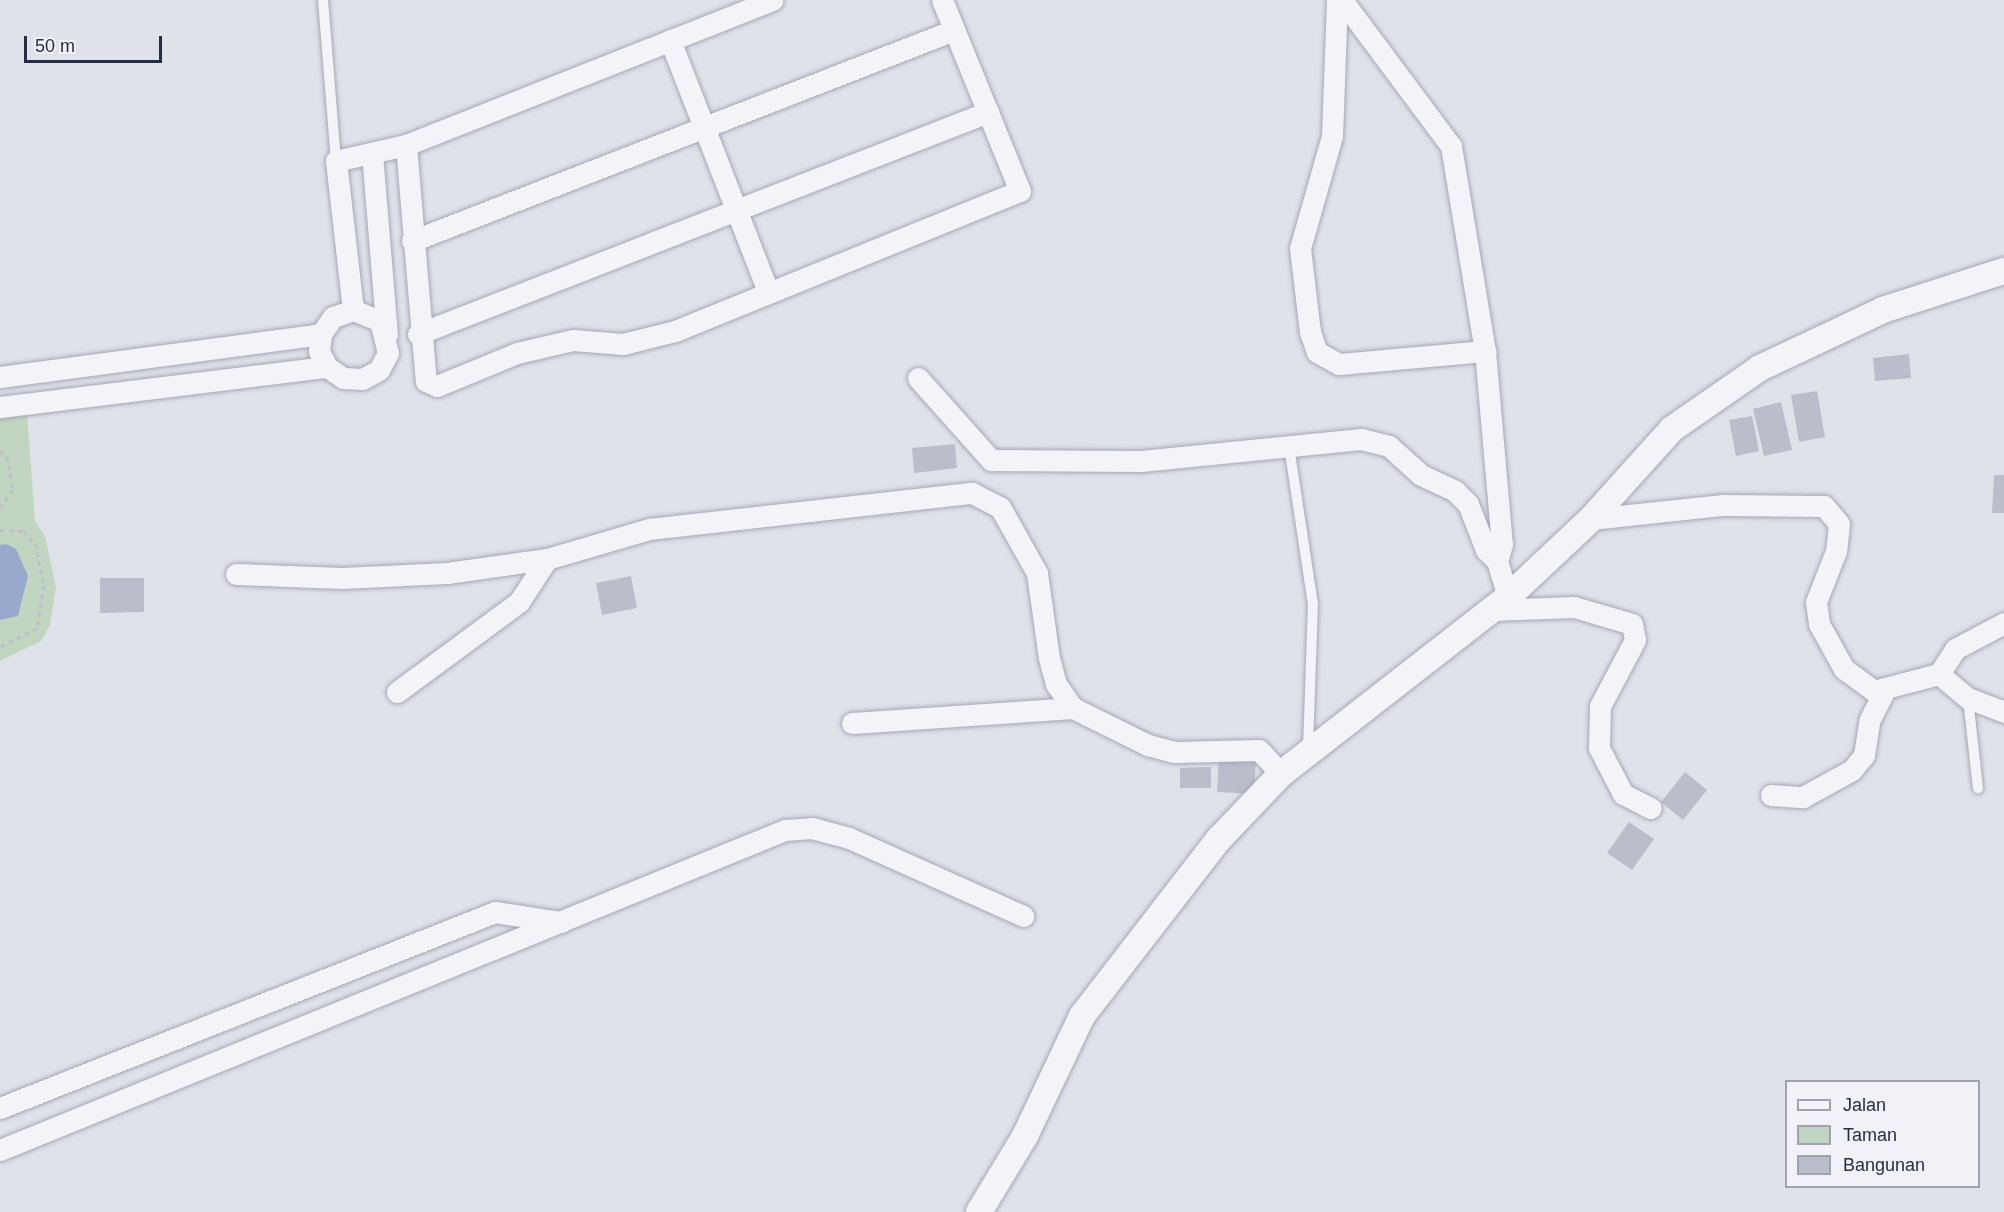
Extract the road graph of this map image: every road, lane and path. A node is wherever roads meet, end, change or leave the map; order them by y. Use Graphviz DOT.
graph roads {
  1 [pos="323,0"];
  2 [pos="772,0"];
  3 [pos="942,0"];
  4 [pos="1340,0"];
  5 [pos="954,30"];
  6 [pos="670,40"];
  7 [pos="988,112"];
  8 [pos="704,127"];
  9 [pos="406,145"];
  10 [pos="372,153"];
  11 [pos="336,161"];
  12 [pos="737,210"];
  13 [pos="412,242"];
  14 [pos="2004,272"];
  15 [pos="768,292"];
  16 [pos="353,310"];
  17 [pos="321,334"];
  18 [pos="387,334"];
  19 [pos="418,334"];
  20 [pos="1485,351"];
  21 [pos="327,367"];
  22 [pos="36,370"];
  23 [pos="0,377"];
  24 [pos="918,378"];
  25 [pos="39,402"];
  26 [pos="0,407"];
  27 [pos="1288,446"];
  28 [pos="0,451"];
  29 [pos="0,508"];
  30 [pos="1591,519"];
  31 [pos="0,530"];
  32 [pos="547,559"];
  33 [pos="1497,561"];
  34 [pos="236,574"];
  35 [pos="1499,604"];
  36 [pos="2004,623"];
  37 [pos="0,647"];
  38 [pos="1939,674"];
  39 [pos="1884,691"];
  40 [pos="397,692"];
  41 [pos="1968,698"];
  42 [pos="1073,708"];
  43 [pos="2004,712"];
  44 [pos="852,723"];
  45 [pos="1308,754"];
  46 [pos="1281,774"];
  47 [pos="1978,788"];
  48 [pos="1771,795"];
  49 [pos="1651,808"];
  50 [pos="1023,916"];
  51 [pos="561,922"];
  52 [pos="0,1108"];
  53 [pos="0,1150"];
  54 [pos="979,1212"];
  1 -- 11 [label="lane"];
  2 -- 6 [label="street"];
  3 -- 5 [label="street"];
  4 -- 20 [label="street"];
  4 -- 20 [label="street"];
  5 -- 7 [label="street"];
  5 -- 8 [label="street"];
  6 -- 8 [label="street"];
  6 -- 9 [label="street"];
  7 -- 12 [label="street"];
  7 -- 15 [label="street"];
  8 -- 12 [label="street"];
  8 -- 13 [label="street"];
  9 -- 10 [label="street"];
  9 -- 13 [label="street"];
  10 -- 11 [label="street"];
  10 -- 18 [label="street"];
  11 -- 16 [label="street"];
  12 -- 15 [label="street"];
  12 -- 19 [label="street"];
  13 -- 19 [label="street"];
  14 -- 30 [label="street"];
  15 -- 19 [label="street"];
  16 -- 17 [label="street"];
  16 -- 18 [label="street"];
  17 -- 21 [label="street"];
  17 -- 22 [label="street"];
  18 -- 21 [label="street"];
  20 -- 33 [label="street"];
  21 -- 25 [label="street"];
  22 -- 23 [label="street"];
  22 -- 25 [label="street"];
  24 -- 27 [label="street"];
  25 -- 26 [label="street"];
  27 -- 33 [label="street"];
  27 -- 45 [label="lane"];
  28 -- 29 [label="path"];
  30 -- 35 [label="street"];
  30 -- 39 [label="street"];
  31 -- 37 [label="path"];
  32 -- 34 [label="street"];
  32 -- 40 [label="street"];
  32 -- 42 [label="street"];
  33 -- 35 [label="street"];
  35 -- 45 [label="street"];
  35 -- 49 [label="street"];
  36 -- 38 [label="street"];
  38 -- 39 [label="street"];
  38 -- 41 [label="street"];
  39 -- 48 [label="street"];
  41 -- 43 [label="street"];
  41 -- 47 [label="lane"];
  42 -- 44 [label="street"];
  42 -- 46 [label="street"];
  45 -- 46 [label="street"];
  46 -- 54 [label="street"];
  50 -- 51 [label="street"];
  51 -- 52 [label="street"];
  51 -- 53 [label="street"];
}
